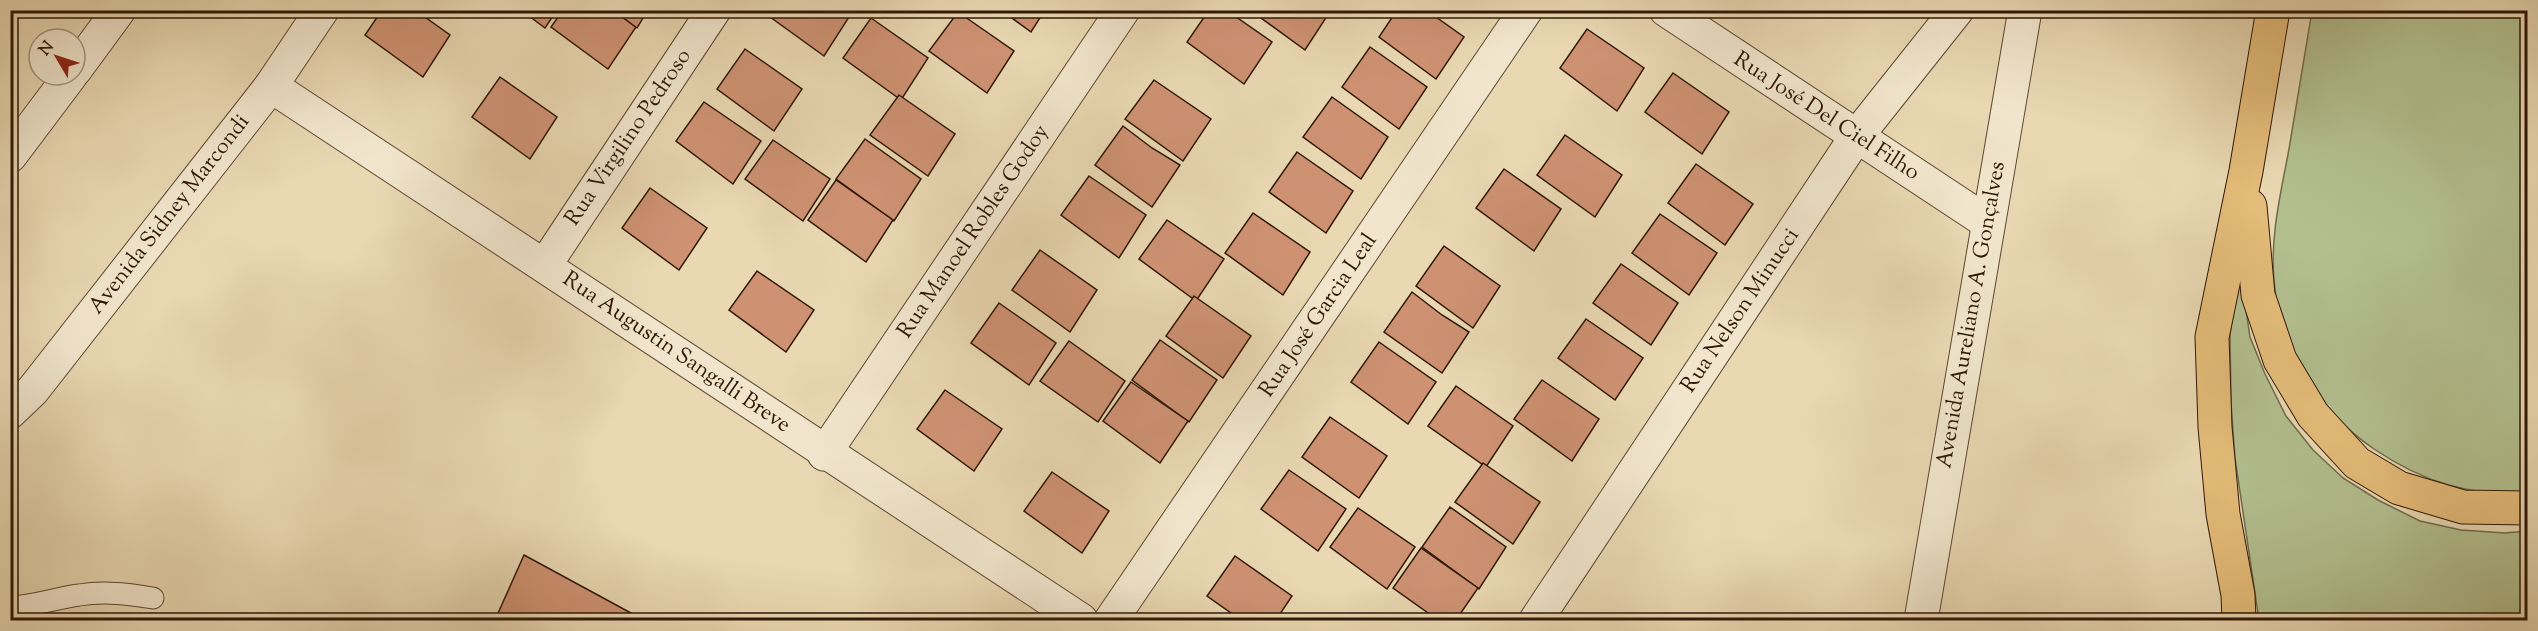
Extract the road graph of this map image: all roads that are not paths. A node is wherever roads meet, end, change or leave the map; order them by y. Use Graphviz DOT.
graph roads {
  1 [pos="119,10"];
  2 [pos="322,10"];
  3 [pos="714,10"];
  4 [pos="1124,10"];
  5 [pos="1526,10"];
  6 [pos="1666,10"];
  7 [pos="1957,10"];
  8 [pos="2025,10"];
  9 [pos="2273,10"];
  10 [pos="87,54"];
  11 [pos="271,86"];
  12 [pos="62,87"];
  13 [pos="1856,137"];
  14 [pos="10,156"];
  15 [pos="2246,171"];
  16 [pos="1987,222"];
  17 [pos="545,265"];
  18 [pos="10,412"];
  19 [pos="824,454"];
  20 [pos="2528,508"];
  21 [pos="153,598"];
  22 [pos="10,607"];
  23 [pos="1081,621"];
  24 [pos="1111,621"];
  25 [pos="1536,621"];
  26 [pos="1922,621"];
  27 [pos="2239,621"];
  1 -- 10 [label="street"];
  2 -- 11 [label="street, Avenida Sidney Marcondi"];
  3 -- 17 [label="street, Rua Virgilino Pedroso"];
  4 -- 19 [label="street, Rua Manoel Robles Godoy"];
  5 -- 24 [label="street, Rua José Garcia Leal"];
  6 -- 13 [label="street, Rua José Del Ciel Filho"];
  7 -- 13 [label="street, Rua Nelson Minucci"];
  8 -- 16 [label="street, Avenida Aureliano A. Gonçalves"];
  9 -- 15 [label="highway"];
  11 -- 17 [label="street, Rua Augustin Sangalli Breve"];
  11 -- 18 [label="street, Avenida Sidney Marcondi"];
  12 -- 14 [label="street"];
  13 -- 16 [label="street, Rua José Del Ciel Filho"];
  13 -- 25 [label="street, Rua Nelson Minucci"];
  15 -- 20 [label="highway"];
  15 -- 27 [label="highway"];
  16 -- 26 [label="street, Avenida Aureliano A. Gonçalves"];
  17 -- 19 [label="street, Rua Augustin Sangalli Breve"];
  19 -- 23 [label="street, Rua Augustin Sangalli Breve"];
  21 -- 22 [label="lane"];
}
